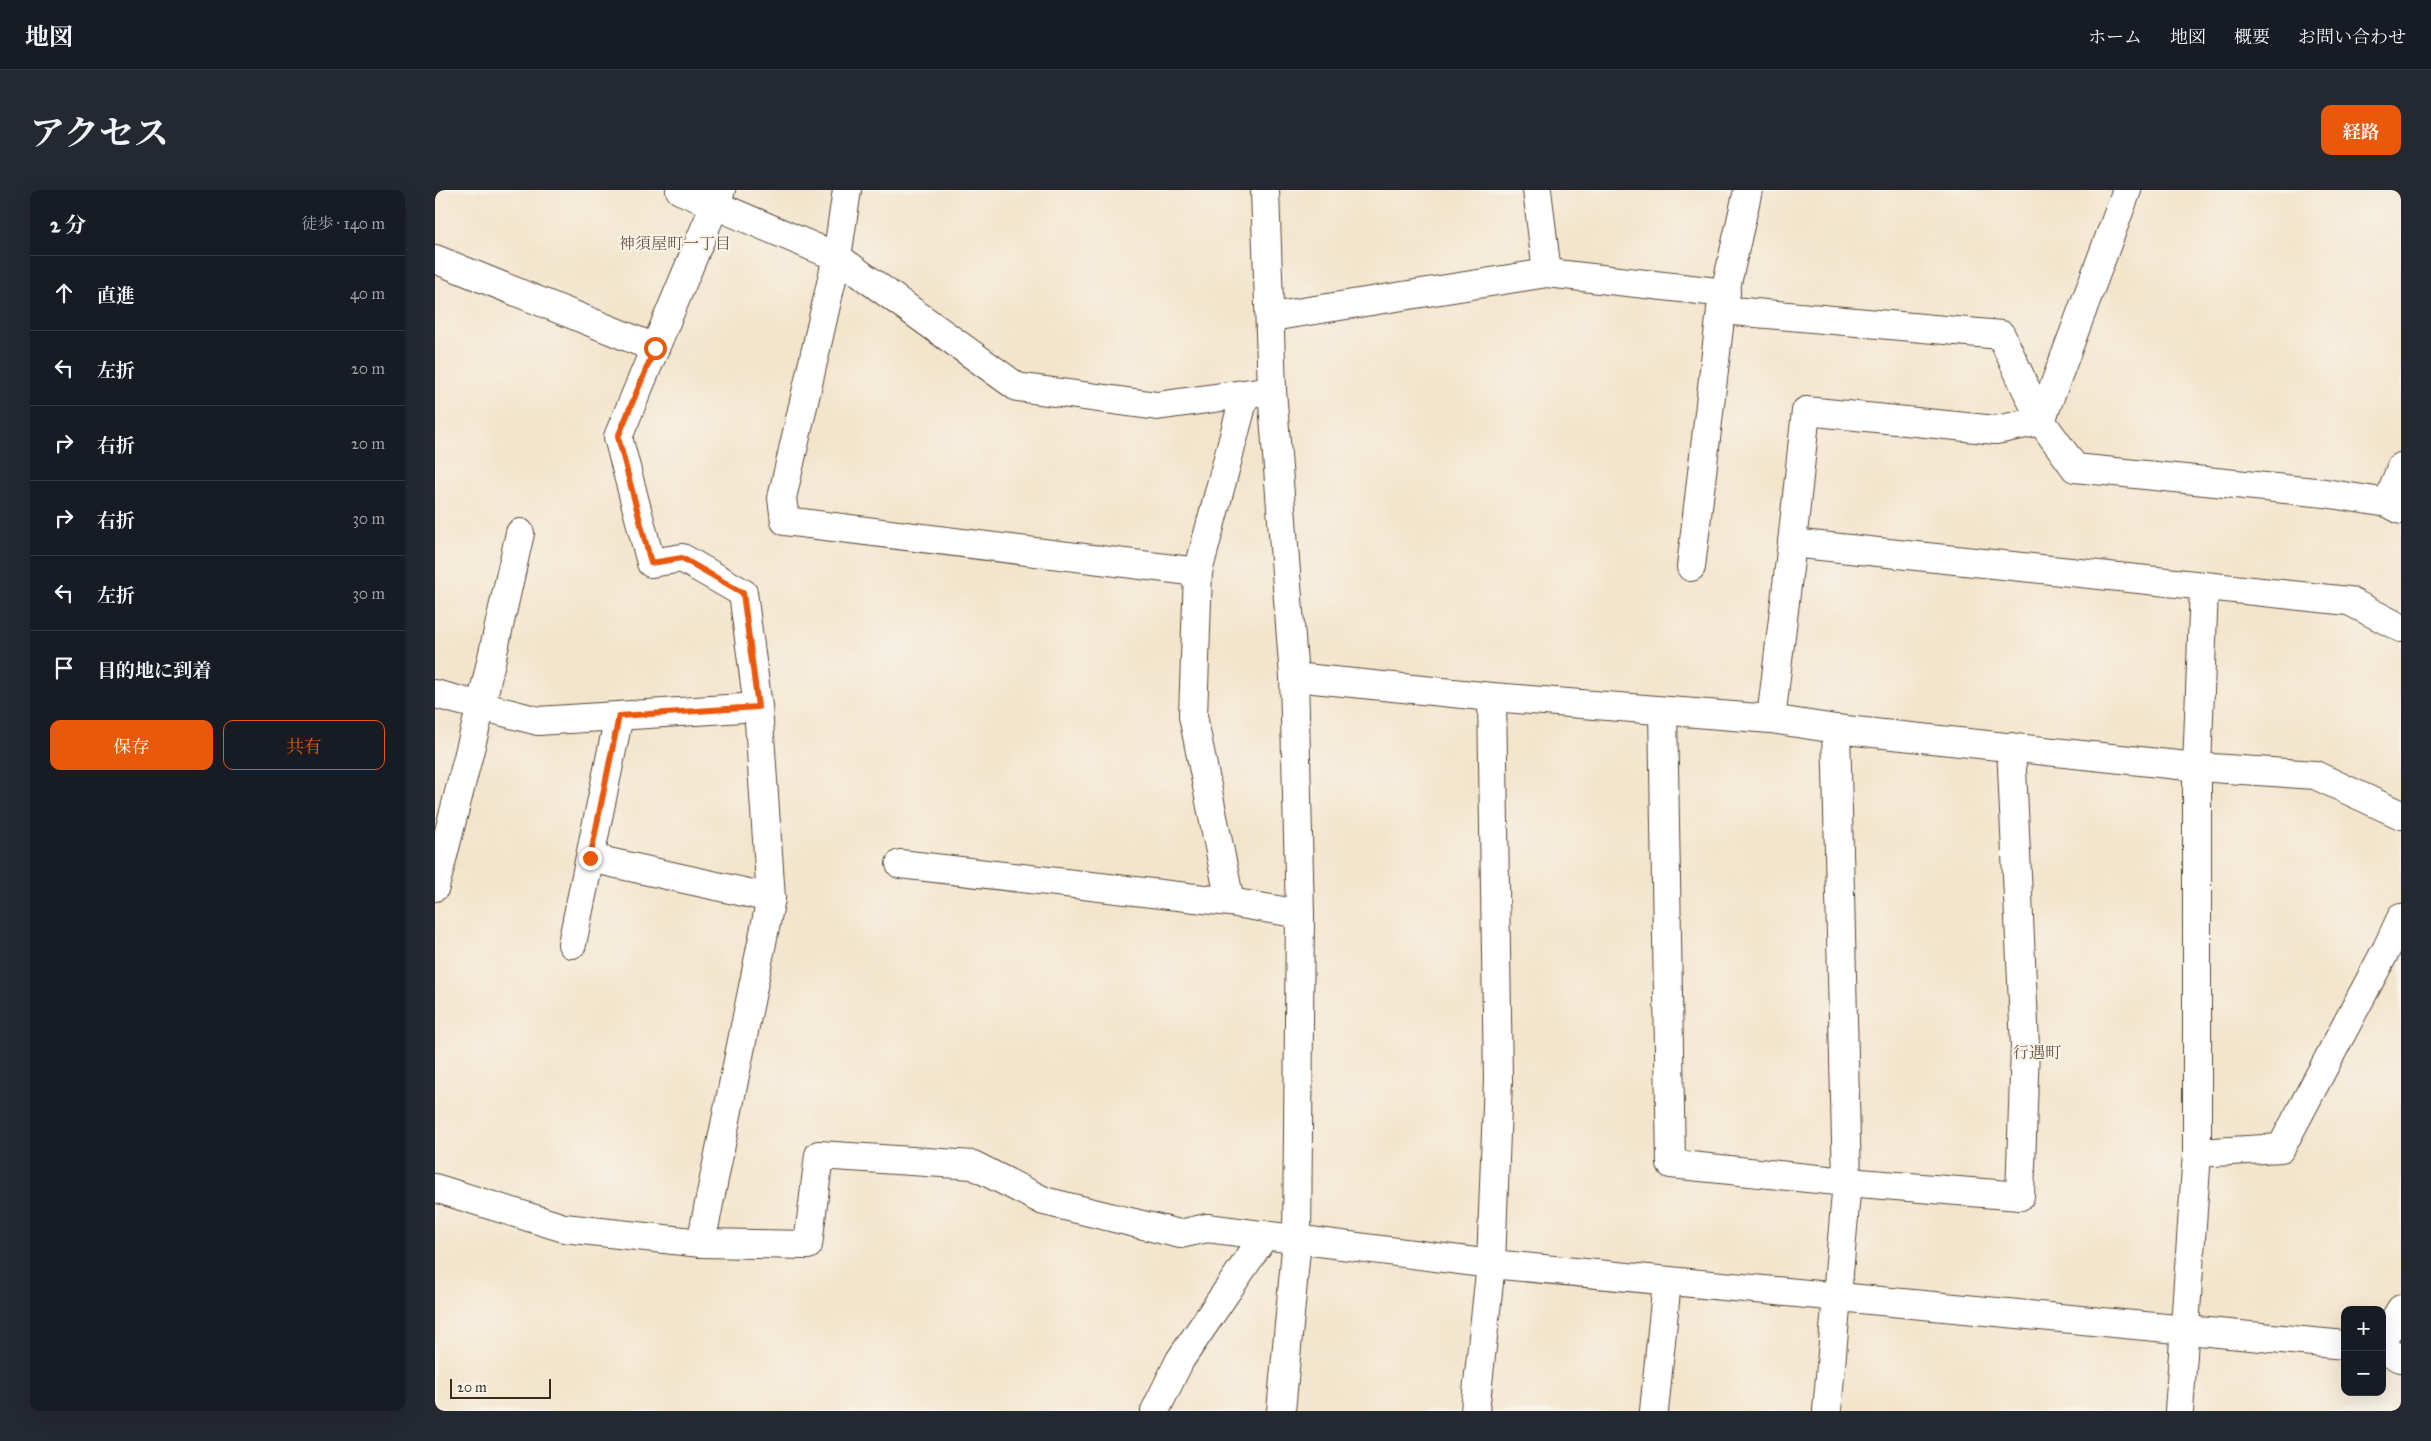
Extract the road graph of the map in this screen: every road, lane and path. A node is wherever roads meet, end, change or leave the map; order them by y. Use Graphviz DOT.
graph roads {
  1 [pos="680,190"];
  2 [pos="847,190"];
  3 [pos="1265,190"];
  4 [pos="1537,190"];
  5 [pos="2127,190"];
  6 [pos="1745,191"];
  7 [pos="718,197"];
  8 [pos="837,257"];
  9 [pos="435,259"];
  10 [pos="1547,273"];
  11 [pos="1724,301"];
  12 [pos="1271,317"];
  13 [pos="655,348"];
  14 [pos="1272,390"];
  15 [pos="1245,394"];
  16 [pos="2041,421"];
  17 [pos="2401,467"];
  18 [pos="2394,506"];
  19 [pos="520,533"];
  20 [pos="1792,543"];
  21 [pos="1691,567"];
  22 [pos="1198,572"];
  23 [pos="2204,588"];
  24 [pos="2401,628"];
  25 [pos="1294,677"];
  26 [pos="435,694"];
  27 [pos="1491,697"];
  28 [pos="481,706"];
  29 [pos="758,707"];
  30 [pos="1663,711"];
  31 [pos="619,716"];
  32 [pos="1771,719"];
  33 [pos="1836,729"];
  34 [pos="2011,747"];
  35 [pos="2197,767"];
  36 [pos="2401,815"];
  37 [pos="590,858"];
  38 [pos="900,864"];
  39 [pos="435,887"];
  40 [pos="771,898"];
  41 [pos="1229,902"];
  42 [pos="1300,914"];
  43 [pos="2401,918"];
  44 [pos="572,944"];
  45 [pos="2197,1153"];
  46 [pos="1847,1182"];
  47 [pos="435,1188"];
  48 [pos="1265,1235"];
  49 [pos="1297,1239"];
  50 [pos="701,1243"];
  51 [pos="1491,1264"];
  52 [pos="1667,1281"];
  53 [pos="1838,1298"];
  54 [pos="2401,1309"];
  55 [pos="2185,1330"];
  56 [pos="2386,1334"];
  57 [pos="2341,1345"];
  58 [pos="2384,1351"];
  59 [pos="2401,1358"];
  60 [pos="1155,1411"];
  61 [pos="1281,1411"];
  62 [pos="1475,1411"];
  63 [pos="1653,1411"];
  64 [pos="1827,1411"];
  65 [pos="2179,1411"];
  1 -- 7 [label="street"];
  2 -- 8 [label="street"];
  3 -- 12 [label="street"];
  4 -- 10 [label="street"];
  5 -- 16 [label="street"];
  6 -- 11 [label="street"];
  7 -- 8 [label="street"];
  7 -- 13 [label="street"];
  8 -- 15 [label="street"];
  8 -- 22 [label="street"];
  9 -- 13 [label="street"];
  10 -- 11 [label="street"];
  10 -- 12 [label="street"];
  11 -- 16 [label="street"];
  11 -- 21 [label="street"];
  12 -- 14 [label="street"];
  13 -- 29 [label="street"];
  14 -- 15 [label="street"];
  14 -- 25 [label="street"];
  15 -- 22 [label="street"];
  16 -- 18 [label="street"];
  16 -- 20 [label="street"];
  17 -- 18 [label="street"];
  19 -- 28 [label="street"];
  20 -- 23 [label="street"];
  20 -- 32 [label="street"];
  22 -- 41 [label="street"];
  23 -- 24 [label="street"];
  23 -- 35 [label="street"];
  25 -- 27 [label="street"];
  25 -- 42 [label="street"];
  26 -- 28 [label="street"];
  27 -- 30 [label="street"];
  27 -- 51 [label="street"];
  28 -- 31 [label="street"];
  28 -- 39 [label="street"];
  29 -- 31 [label="street"];
  29 -- 40 [label="street"];
  30 -- 32 [label="street"];
  30 -- 46 [label="street"];
  31 -- 37 [label="street"];
  32 -- 33 [label="street"];
  33 -- 34 [label="street"];
  33 -- 46 [label="street"];
  34 -- 35 [label="street"];
  34 -- 46 [label="street"];
  35 -- 36 [label="street"];
  35 -- 45 [label="street"];
  37 -- 40 [label="street"];
  37 -- 44 [label="street"];
  38 -- 41 [label="street"];
  40 -- 50 [label="street"];
  41 -- 42 [label="street"];
  42 -- 49 [label="street"];
  43 -- 45 [label="street"];
  45 -- 55 [label="street"];
  46 -- 53 [label="street"];
  47 -- 50 [label="street"];
  48 -- 49 [label="street"];
  48 -- 50 [label="street"];
  48 -- 60 [label="street"];
  49 -- 51 [label="street"];
  49 -- 61 [label="street"];
  51 -- 52 [label="street"];
  51 -- 62 [label="street"];
  52 -- 53 [label="street"];
  52 -- 63 [label="street"];
  53 -- 55 [label="street"];
  53 -- 64 [label="street"];
  54 -- 56 [label="street"];
  55 -- 57 [label="street"];
  55 -- 65 [label="street"];
  58 -- 59 [label="street"];
}
